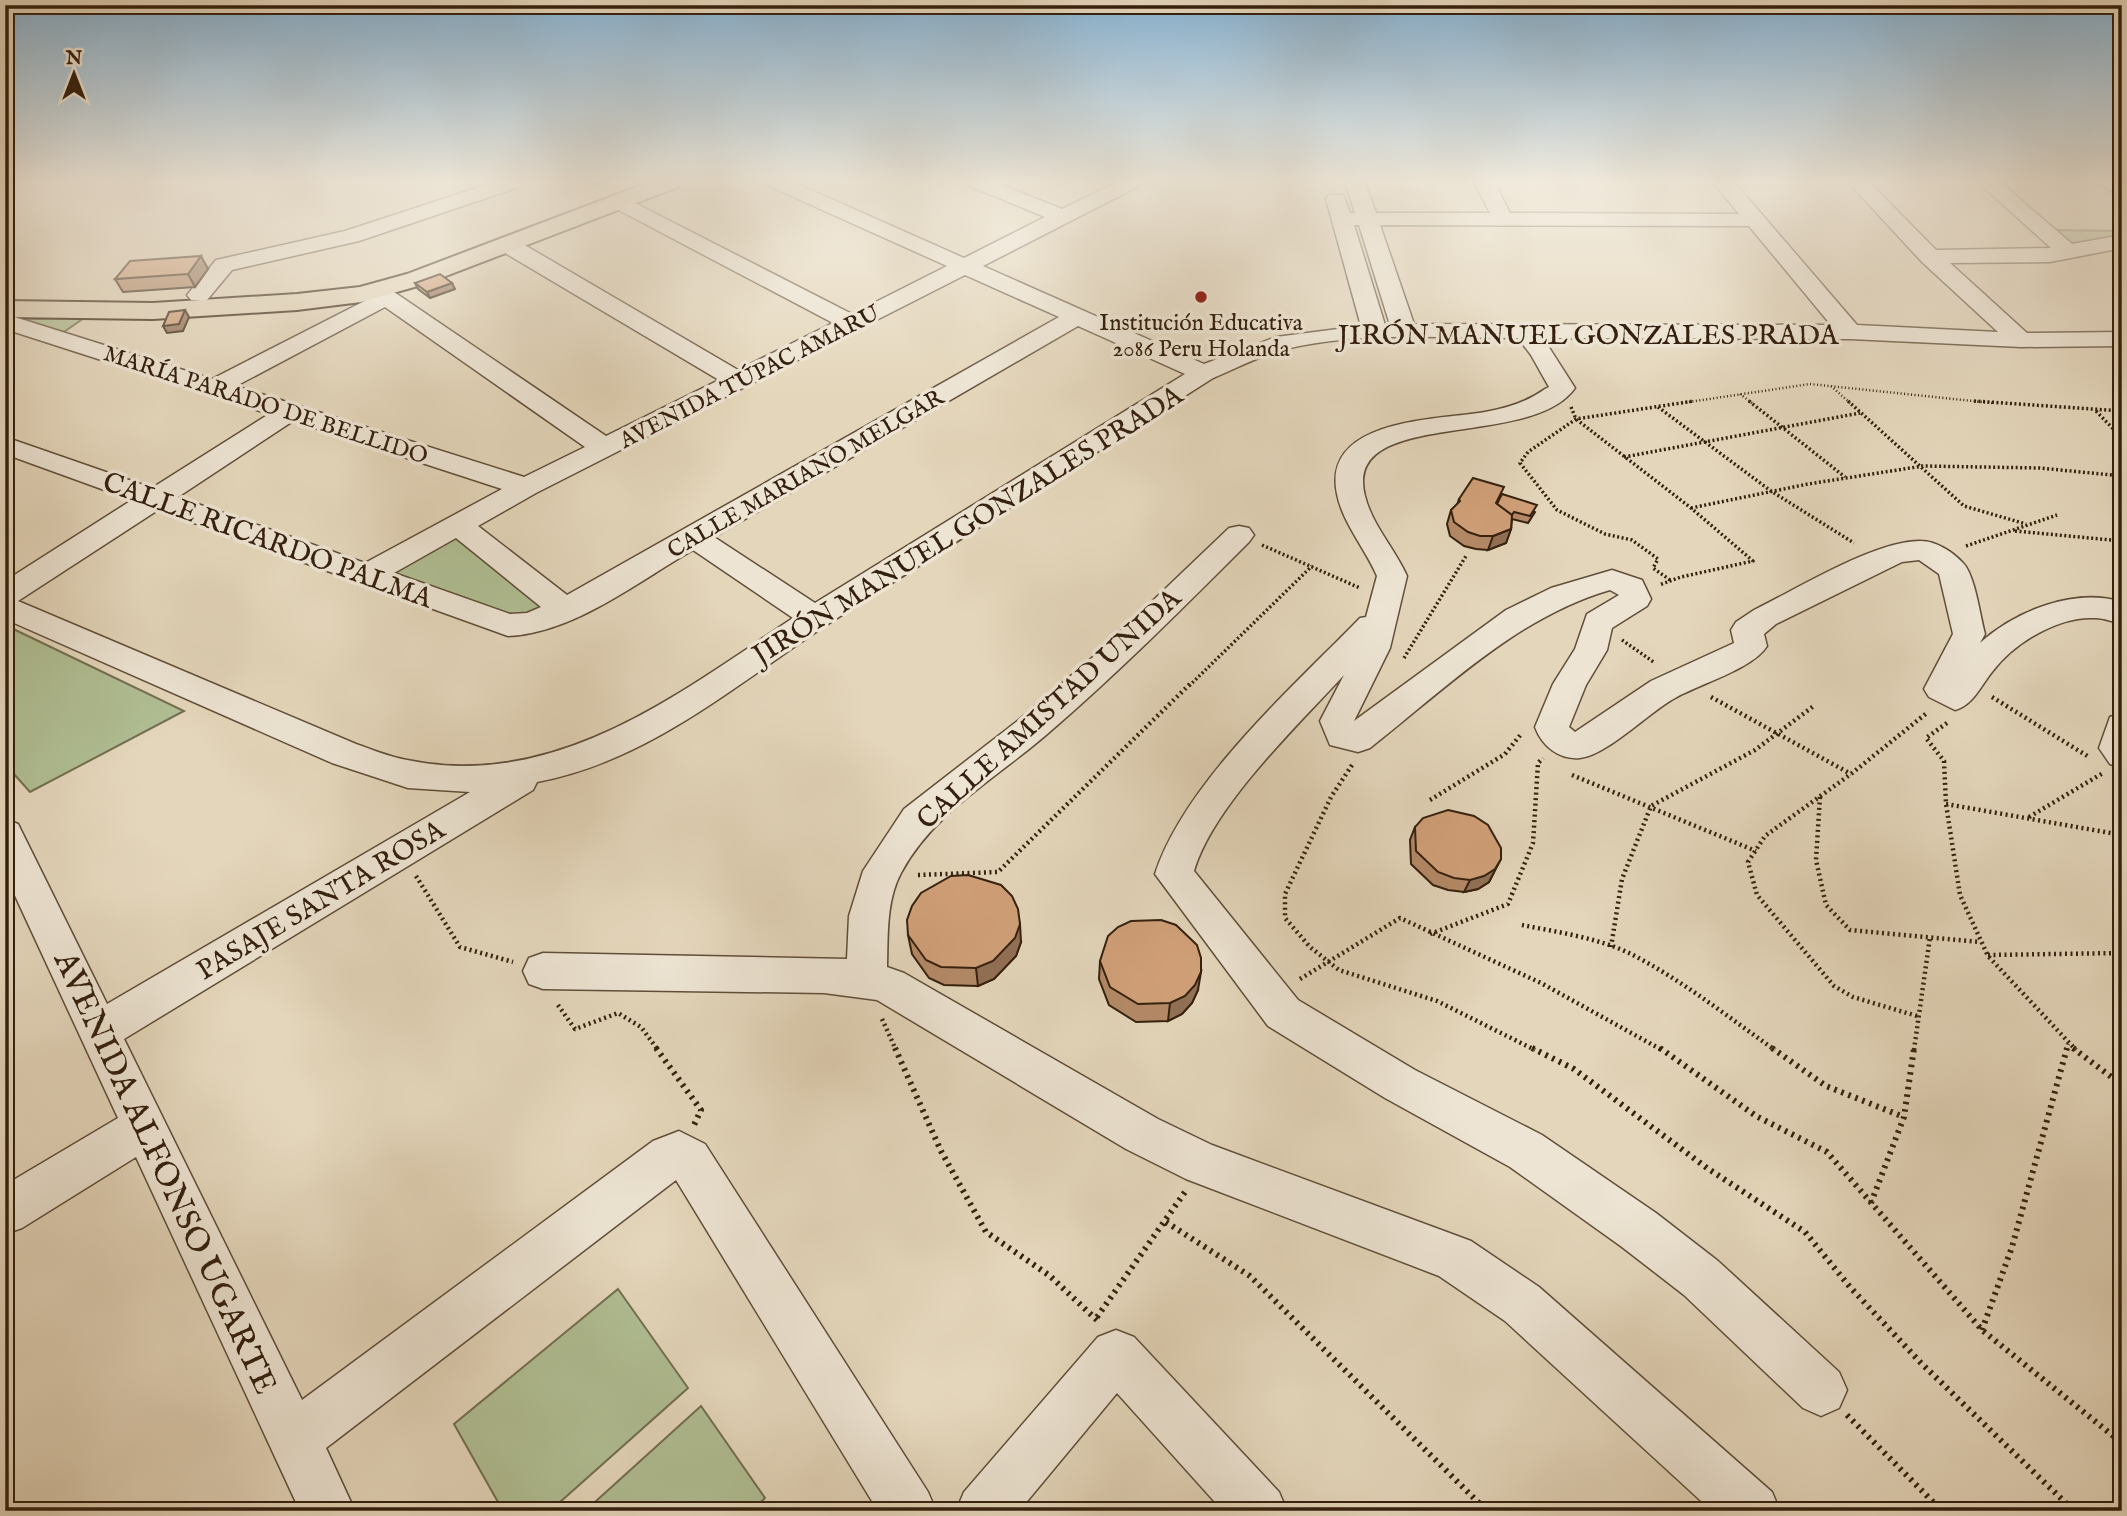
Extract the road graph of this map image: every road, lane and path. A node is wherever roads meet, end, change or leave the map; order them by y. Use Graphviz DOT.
graph roads {
  1 [pos="278,253"];
  2 [pos="448,253"];
  3 [pos="488,253"];
  4 [pos="521,253"];
  5 [pos="716,253"];
  6 [pos="935,253"];
  7 [pos="995,253"];
  8 [pos="1352,253"];
  9 [pos="1378,253"];
  10 [pos="1783,253"];
  11 [pos="1926,253"];
  12 [pos="2069,253"];
  13 [pos="1930,257"];
  14 [pos="967,267"];
  15 [pos="386,293"];
  16 [pos="5,295"];
  17 [pos="199,295"];
  18 [pos="5,309"];
  19 [pos="1076,317"];
  20 [pos="5,321"];
  21 [pos="853,324"];
  22 [pos="1404,331"];
  23 [pos="1524,331"];
  24 [pos="1375,332"];
  25 [pos="1850,332"];
  26 [pos="2122,339"];
  27 [pos="2021,340"];
  28 [pos="2122,354"];
  29 [pos="1204,373"];
  30 [pos="740,382"];
  31 [pos="1831,386"];
  32 [pos="214,388"];
  33 [pos="1740,394"];
  34 [pos="1552,395"];
  35 [pos="1658,407"];
  36 [pos="2094,409"];
  37 [pos="2122,411"];
  38 [pos="290,412"];
  39 [pos="1860,413"];
  40 [pos="1576,419"];
  41 [pos="1781,428"];
  42 [pos="2122,438"];
  43 [pos="1702,442"];
  44 [pos="5,445"];
  45 [pos="606,448"];
  46 [pos="1623,457"];
  47 [pos="1923,466"];
  48 [pos="2122,477"];
  49 [pos="1845,478"];
  50 [pos="526,487"];
  51 [pos="1771,491"];
  52 [pos="155,499"];
  53 [pos="1691,508"];
  54 [pos="2057,515"];
  55 [pos="458,524"];
  56 [pos="2026,524"];
  57 [pos="2011,531"];
  58 [pos="1239,535"];
  59 [pos="694,537"];
  60 [pos="2113,539"];
  61 [pos="2122,541"];
  62 [pos="2122,550"];
  63 [pos="1931,554"];
  64 [pos="1466,556"];
  65 [pos="1881,560"];
  66 [pos="1312,566"];
  67 [pos="367,575"];
  68 [pos="1670,579"];
  69 [pos="5,595"];
  70 [pos="1636,598"];
  71 [pos="1384,606"];
  72 [pos="5,607"];
  73 [pos="564,609"];
  74 [pos="2122,614"];
  75 [pos="815,618"];
  76 [pos="1598,622"];
  77 [pos="531,624"];
  78 [pos="1400,665"];
  79 [pos="1679,680"];
  80 [pos="1957,698"];
  81 [pos="1815,705"];
  82 [pos="2122,726"];
  83 [pos="1778,734"];
  84 [pos="1358,739"];
  85 [pos="1554,753"];
  86 [pos="2111,762"];
  87 [pos="1538,763"];
  88 [pos="541,768"];
  89 [pos="1560,771"];
  90 [pos="1851,774"];
  91 [pos="1819,797"];
  92 [pos="1946,804"];
  93 [pos="1651,806"];
  94 [pos="2027,818"];
  95 [pos="5,834"];
  96 [pos="2122,835"];
  97 [pos="401,851"];
  98 [pos="1756,851"];
  99 [pos="882,871"];
  100 [pos="1522,925"];
  101 [pos="1429,934"];
  102 [pos="1930,937"];
  103 [pos="1981,942"];
  104 [pos="1611,947"];
  105 [pos="2122,953"];
  106 [pos="1988,956"];
  107 [pos="1328,961"];
  108 [pos="542,971"];
  109 [pos="866,978"];
  110 [pos="1272,998"];
  111 [pos="1917,1016"];
  112 [pos="100,1031"];
  113 [pos="2068,1044"];
  114 [pos="2122,1085"];
  115 [pos="1904,1117"];
  116 [pos="145,1126"];
  117 [pos="679,1153"];
  118 [pos="1202,1163"];
  119 [pos="1871,1203"];
  120 [pos="5,1211"];
  121 [pos="1166,1222"];
  122 [pos="1982,1330"];
  123 [pos="1106,1336"];
  124 [pos="1821,1390"];
  125 [pos="293,1439"];
  126 [pos="2122,1443"];
  127 [pos="328,1511"];
  128 [pos="909,1511"];
  129 [pos="983,1511"];
  130 [pos="1260,1511"];
  131 [pos="1487,1511"];
  132 [pos="1753,1511"];
  133 [pos="1942,1511"];
  134 [pos="2074,1511"];
  1 -- 17 [label="street"];
  2 -- 17 [label="main road"];
  3 -- 15 [label="main road"];
  4 -- 30 [label="street"];
  5 -- 21 [label="street"];
  6 -- 14 [label="street"];
  7 -- 14 [label="street, AVENIDA TÚPAC AMARU"];
  8 -- 24 [label="street"];
  9 -- 22 [label="street"];
  10 -- 25 [label="street"];
  11 -- 13 [label="street"];
  12 -- 13 [label="street"];
  13 -- 27 [label="street"];
  14 -- 19 [label="street"];
  14 -- 21 [label="street, AVENIDA TÚPAC AMARU"];
  15 -- 18 [label="main road"];
  15 -- 32 [label="street"];
  15 -- 45 [label="street"];
  16 -- 17 [label="main road"];
  19 -- 29 [label="street"];
  19 -- 59 [label="street, CALLE MARIANO MELGAR"];
  20 -- 32 [label="street, MARÍA PARADO DE BELLIDO"];
  21 -- 30 [label="street, AVENIDA TÚPAC AMARU"];
  22 -- 23 [label="street, JIRÓN MANUEL GONZALES PRADA"];
  22 -- 24 [label="street, JIRÓN MANUEL GONZALES PRADA"];
  23 -- 25 [label="street, JIRÓN MANUEL GONZALES PRADA"];
  23 -- 34 [label="street"];
  24 -- 29 [label="street, JIRÓN MANUEL GONZALES PRADA"];
  25 -- 27 [label="street, JIRÓN MANUEL GONZALES PRADA"];
  26 -- 27 [label="street"];
  27 -- 28 [label="street"];
  29 -- 75 [label="street, JIRÓN MANUEL GONZALES PRADA"];
  30 -- 45 [label="street, AVENIDA TÚPAC AMARU"];
  31 -- 33 [label="path"];
  31 -- 36 [label="path"];
  31 -- 39 [label="path"];
  32 -- 38 [label="street, MARÍA PARADO DE BELLIDO"];
  33 -- 35 [label="path"];
  33 -- 41 [label="path"];
  34 -- 40 [label="path"];
  34 -- 71 [label="street"];
  35 -- 40 [label="path"];
  35 -- 43 [label="path"];
  36 -- 37 [label="path"];
  36 -- 42 [label="path"];
  38 -- 50 [label="street, MARÍA PARADO DE BELLIDO"];
  38 -- 52 [label="street"];
  39 -- 41 [label="path"];
  39 -- 47 [label="path"];
  40 -- 46 [label="path"];
  40 -- 68 [label="path"];
  41 -- 43 [label="path"];
  41 -- 49 [label="path"];
  43 -- 46 [label="path"];
  43 -- 51 [label="path"];
  44 -- 52 [label="street, CALLE RICARDO PALMA"];
  45 -- 50 [label="street, AVENIDA TÚPAC AMARU"];
  46 -- 53 [label="path"];
  47 -- 48 [label="path"];
  47 -- 49 [label="path"];
  47 -- 56 [label="path"];
  49 -- 51 [label="path"];
  50 -- 55 [label="street, AVENIDA TÚPAC AMARU"];
  51 -- 53 [label="path"];
  51 -- 65 [label="path"];
  52 -- 67 [label="street, CALLE RICARDO PALMA"];
  52 -- 69 [label="street"];
  53 -- 68 [label="path"];
  54 -- 56 [label="path"];
  55 -- 67 [label="street, AVENIDA TÚPAC AMARU"];
  55 -- 73 [label="street"];
  56 -- 57 [label="path"];
  57 -- 60 [label="path"];
  57 -- 63 [label="path"];
  58 -- 66 [label="path"];
  58 -- 99 [label="street, CALLE AMISTAD UNIDA"];
  59 -- 73 [label="street, CALLE MARIANO MELGAR"];
  59 -- 75 [label="street"];
  60 -- 61 [label="path"];
  60 -- 62 [label="path"];
  63 -- 65 [label="street"];
  63 -- 80 [label="street"];
  64 -- 78 [label="path"];
  65 -- 79 [label="street"];
  66 -- 71 [label="path"];
  66 -- 99 [label="path"];
  67 -- 77 [label="street, CALLE RICARDO PALMA"];
  68 -- 70 [label="path"];
  70 -- 76 [label="street"];
  70 -- 84 [label="street"];
  71 -- 84 [label="street"];
  71 -- 110 [label="street"];
  72 -- 88 [label="street, JIRÓN MANUEL GONZALES PRADA"];
  73 -- 77 [label="street, CALLE MARIANO MELGAR"];
  74 -- 80 [label="street"];
  75 -- 88 [label="street, JIRÓN MANUEL GONZALES PRADA"];
  76 -- 79 [label="path"];
  76 -- 85 [label="street"];
  79 -- 83 [label="path"];
  79 -- 85 [label="street"];
  80 -- 86 [label="path"];
  80 -- 90 [label="path"];
  80 -- 92 [label="path"];
  81 -- 83 [label="path"];
  82 -- 86 [label="street"];
  83 -- 90 [label="path"];
  83 -- 93 [label="path"];
  84 -- 107 [label="path"];
  85 -- 87 [label="path"];
  85 -- 87 [label="path"];
  86 -- 94 [label="path"];
  87 -- 101 [label="path"];
  88 -- 97 [label="street, PASAJE SANTA ROSA"];
  89 -- 93 [label="path"];
  90 -- 91 [label="path"];
  91 -- 98 [label="path"];
  91 -- 102 [label="path"];
  92 -- 94 [label="path"];
  92 -- 103 [label="path"];
  93 -- 98 [label="path"];
  93 -- 104 [label="path"];
  94 -- 96 [label="path"];
  95 -- 112 [label="street, AVENIDA ALFONSO UGARTE"];
  97 -- 108 [label="path"];
  97 -- 112 [label="street, PASAJE SANTA ROSA"];
  98 -- 111 [label="path"];
  99 -- 109 [label="street, CALLE AMISTAD UNIDA"];
  100 -- 104 [label="path"];
  101 -- 107 [label="path"];
  101 -- 119 [label="path"];
  102 -- 103 [label="path"];
  102 -- 111 [label="path"];
  103 -- 106 [label="path"];
  104 -- 115 [label="path"];
  105 -- 106 [label="path"];
  106 -- 113 [label="path"];
  107 -- 110 [label="path"];
  107 -- 134 [label="path"];
  108 -- 109 [label="street"];
  108 -- 117 [label="path"];
  109 -- 118 [label="street"];
  109 -- 123 [label="path"];
  110 -- 124 [label="street"];
  111 -- 115 [label="path"];
  112 -- 116 [label="street, AVENIDA ALFONSO UGARTE"];
  113 -- 114 [label="path"];
  113 -- 122 [label="path"];
  115 -- 119 [label="path"];
  116 -- 120 [label="street"];
  116 -- 125 [label="street, AVENIDA ALFONSO UGARTE"];
  117 -- 125 [label="street"];
  117 -- 128 [label="street"];
  118 -- 121 [label="path"];
  118 -- 132 [label="street"];
  119 -- 122 [label="path"];
  121 -- 123 [label="path"];
  121 -- 131 [label="path"];
  122 -- 126 [label="path"];
  123 -- 129 [label="street"];
  123 -- 130 [label="street"];
  124 -- 133 [label="path"];
  125 -- 127 [label="street, AVENIDA ALFONSO UGARTE"];
}
